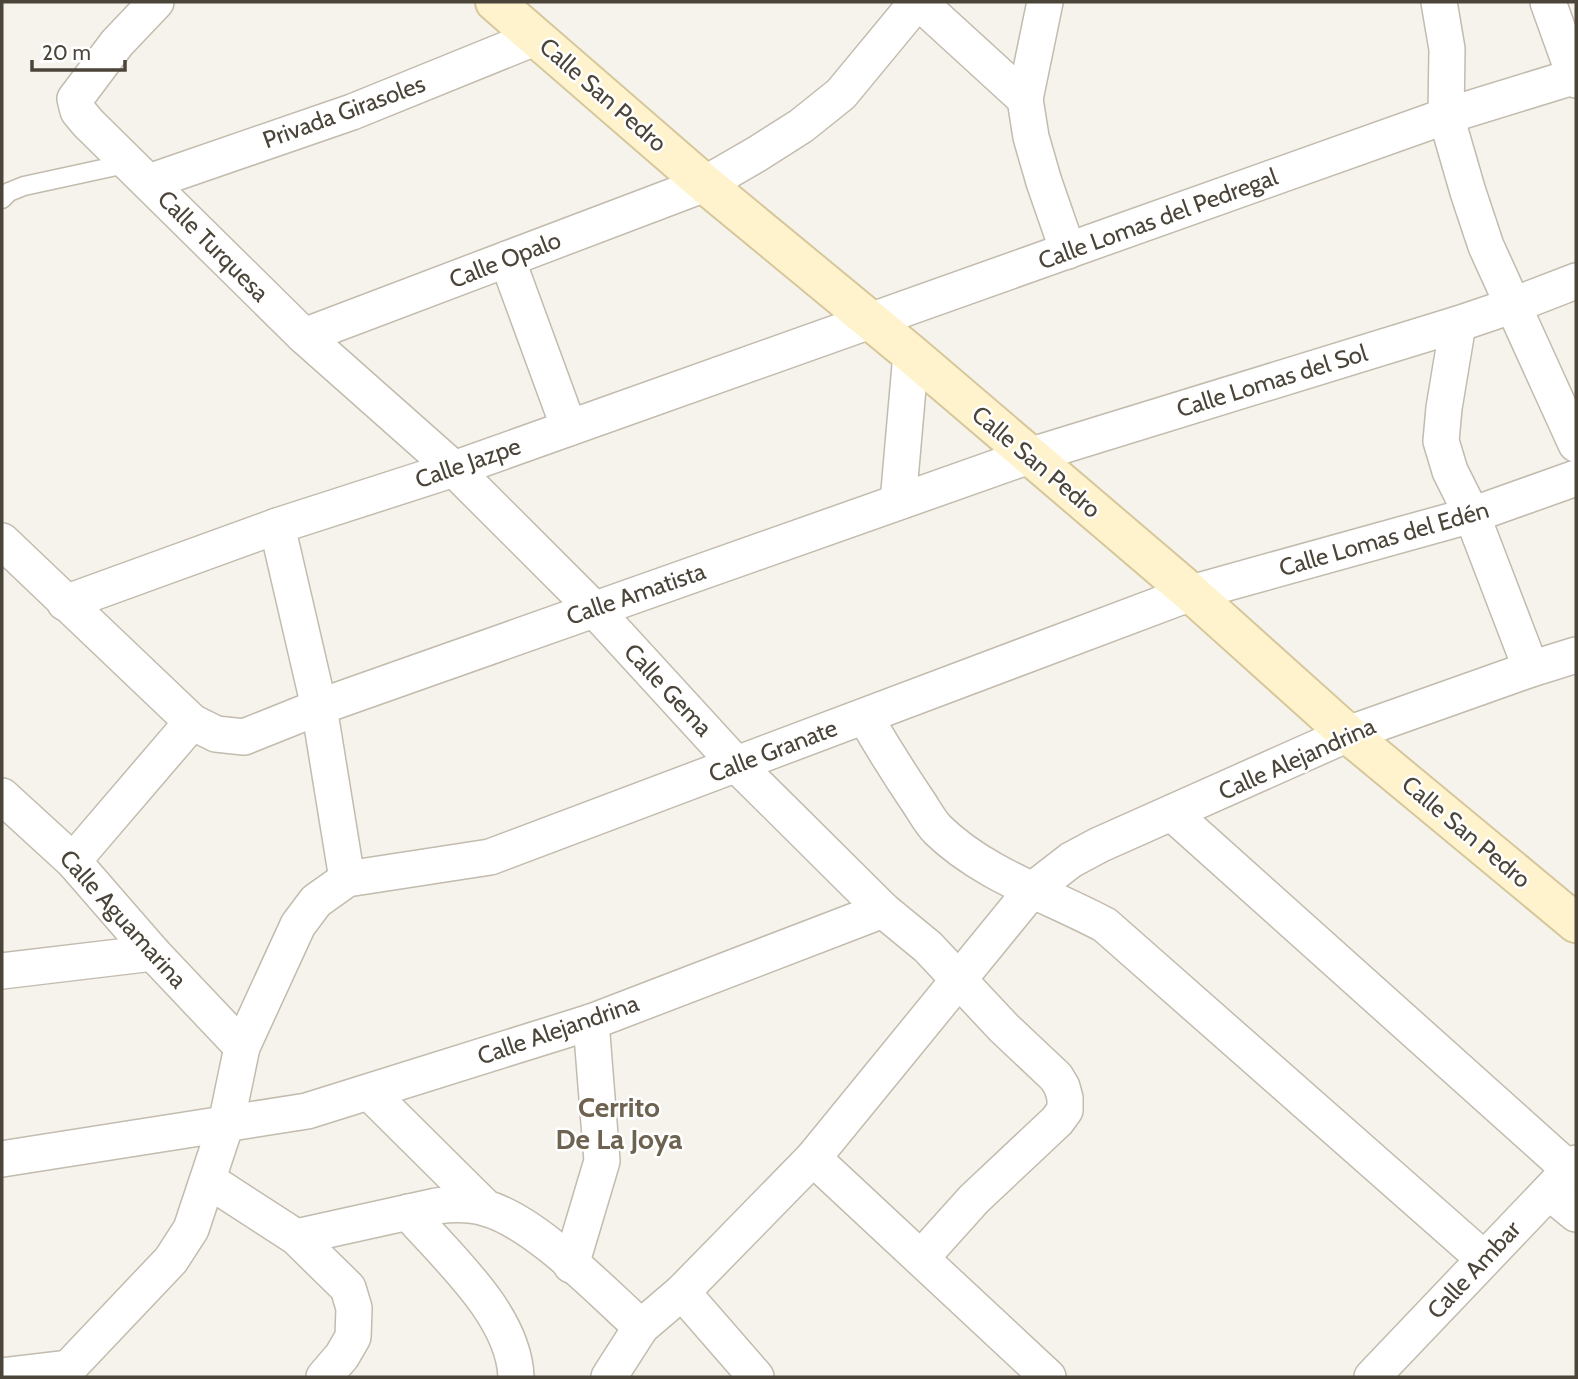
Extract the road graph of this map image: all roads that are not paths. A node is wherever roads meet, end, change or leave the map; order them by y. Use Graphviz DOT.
graph roads {
  1 [pos="156,2"];
  2 [pos="495,2"];
  3 [pos="918,2"];
  4 [pos="1045,2"];
  5 [pos="1438,2"];
  6 [pos="1548,2"];
  7 [pos="537,37"];
  8 [pos="1576,77"];
  9 [pos="1025,99"];
  10 [pos="1446,116"];
  11 [pos="139,173"];
  12 [pos="705,184"];
  13 [pos="2,199"];
  14 [pos="1068,251"];
  15 [pos="507,259"];
  16 [pos="1576,281"];
  17 [pos="1514,305"];
  18 [pos="870,320"];
  19 [pos="1458,324"];
  20 [pos="304,336"];
  21 [pos="911,354"];
  22 [pos="569,428"];
  23 [pos="1576,444"];
  24 [pos="1029,456"];
  25 [pos="454,469"];
  26 [pos="1576,478"];
  27 [pos="898,502"];
  28 [pos="1472,515"];
  29 [pos="277,526"];
  30 [pos="2,541"];
  31 [pos="1191,593"];
  32 [pos="65,603"];
  33 [pos="594,609"];
  34 [pos="1576,655"];
  35 [pos="1531,669"];
  36 [pos="319,707"];
  37 [pos="865,717"];
  38 [pos="191,722"];
  39 [pos="1348,734"];
  40 [pos="737,765"];
  41 [pos="2,796"];
  42 [pos="1173,814"];
  43 [pos="73,861"];
  44 [pos="347,879"];
  45 [pos="1031,891"];
  46 [pos="883,910"];
  47 [pos="1576,923"];
  48 [pos="153,953"];
  49 [pos="2,971"];
  50 [pos="959,980"];
  51 [pos="591,1021"];
  52 [pos="242,1047"];
  53 [pos="369,1092"];
  54 [pos="226,1124"];
  55 [pos="2,1158"];
  56 [pos="813,1158"];
  57 [pos="1565,1175"];
  58 [pos="208,1180"];
  59 [pos="486,1208"];
  60 [pos="408,1212"];
  61 [pos="1576,1214"];
  62 [pos="296,1237"];
  63 [pos="920,1258"];
  64 [pos="1484,1259"];
  65 [pos="571,1265"];
  66 [pos="682,1292"];
  67 [pos="641,1327"];
  68 [pos="64,1373"];
  69 [pos="2,1376"];
  70 [pos="324,1377"];
  71 [pos="516,1377"];
  72 [pos="609,1377"];
  73 [pos="757,1377"];
  74 [pos="1048,1377"];
  75 [pos="1372,1377"];
  1 -- 11 [label="street, Calle Turquesa"];
  2 -- 7 [label="street, Calle San Pedro"];
  3 -- 9 [label="street"];
  3 -- 12 [label="street, Calle Opalo"];
  4 -- 9 [label="street"];
  5 -- 10 [label="street"];
  6 -- 8 [label="street"];
  7 -- 11 [label="street, Privada Girasoles"];
  7 -- 12 [label="street, Calle San Pedro"];
  8 -- 10 [label="street, Calle Lomas del Pedregal"];
  9 -- 14 [label="street"];
  10 -- 14 [label="street, Calle Lomas del Pedregal"];
  10 -- 17 [label="street"];
  11 -- 13 [label="lane"];
  11 -- 20 [label="street, Calle Turquesa"];
  12 -- 15 [label="street, Calle Opalo"];
  12 -- 18 [label="street, Calle San Pedro"];
  14 -- 18 [label="street, Calle Lomas del Pedregal"];
  15 -- 20 [label="street, Calle Opalo"];
  15 -- 22 [label="street"];
  16 -- 17 [label="street, Calle Lomas del Sol"];
  17 -- 19 [label="street, Calle Lomas del Sol"];
  17 -- 23 [label="street"];
  18 -- 21 [label="street, Calle San Pedro"];
  18 -- 22 [label="street, Calle Jazpe"];
  19 -- 24 [label="street, Calle Lomas del Sol"];
  19 -- 28 [label="street"];
  20 -- 25 [label="street, Calle Turquesa"];
  21 -- 24 [label="street, Calle San Pedro"];
  21 -- 27 [label="street"];
  22 -- 25 [label="street, Calle Jazpe"];
  24 -- 27 [label="street, Calle Amatista"];
  24 -- 31 [label="street, Calle San Pedro"];
  25 -- 29 [label="street, Calle Jazpe"];
  25 -- 33 [label="street, Calle Gema"];
  26 -- 28 [label="street, Calle Lomas del Edén"];
  27 -- 33 [label="street, Calle Amatista"];
  28 -- 31 [label="street, Calle Lomas del Edén"];
  28 -- 35 [label="street"];
  29 -- 32 [label="street, Calle Jazpe"];
  29 -- 36 [label="street"];
  30 -- 32 [label="street"];
  31 -- 37 [label="street, Calle Granate"];
  31 -- 39 [label="street, Calle San Pedro"];
  32 -- 38 [label="street"];
  33 -- 36 [label="street, Calle Amatista"];
  33 -- 40 [label="street, Calle Gema"];
  34 -- 35 [label="street, Calle Alejandrina"];
  35 -- 39 [label="street, Calle Alejandrina"];
  36 -- 38 [label="street, Calle Amatista"];
  36 -- 44 [label="street"];
  37 -- 40 [label="street, Calle Granate"];
  37 -- 45 [label="street"];
  38 -- 43 [label="street"];
  39 -- 42 [label="street, Calle Alejandrina"];
  39 -- 47 [label="street, Calle San Pedro"];
  40 -- 44 [label="street, Calle Granate"];
  40 -- 46 [label="street, Calle Gema"];
  41 -- 43 [label="street, Calle Aguamarina"];
  42 -- 45 [label="street, Calle Alejandrina"];
  42 -- 57 [label="street"];
  43 -- 48 [label="street, Calle Aguamarina"];
  44 -- 52 [label="street"];
  45 -- 50 [label="street, Calle Alejandrina"];
  45 -- 64 [label="street"];
  46 -- 50 [label="street, Calle Gema"];
  46 -- 51 [label="street, Calle Alejandrina"];
  48 -- 49 [label="street"];
  48 -- 52 [label="street, Calle Aguamarina"];
  50 -- 56 [label="street, Calle Alejandrina"];
  50 -- 63 [label="street, Calle Gema"];
  51 -- 53 [label="street, Calle Alejandrina"];
  51 -- 65 [label="street"];
  52 -- 54 [label="street"];
  53 -- 54 [label="street, Calle Alejandrina"];
  53 -- 59 [label="street"];
  54 -- 55 [label="street, Calle Alejandrina"];
  54 -- 58 [label="street"];
  56 -- 63 [label="street"];
  56 -- 66 [label="street, Calle Alejandrina"];
  57 -- 61 [label="street"];
  57 -- 64 [label="street, Calle Ambar"];
  58 -- 62 [label="street"];
  58 -- 68 [label="street"];
  59 -- 60 [label="street"];
  59 -- 65 [label="street"];
  60 -- 62 [label="street"];
  60 -- 71 [label="street"];
  62 -- 70 [label="street"];
  63 -- 74 [label="street"];
  64 -- 75 [label="street, Calle Ambar"];
  65 -- 67 [label="street"];
  66 -- 67 [label="street, Calle Alejandrina"];
  66 -- 73 [label="street"];
  67 -- 72 [label="street, Calle Alejandrina"];
  68 -- 69 [label="street"];
}
